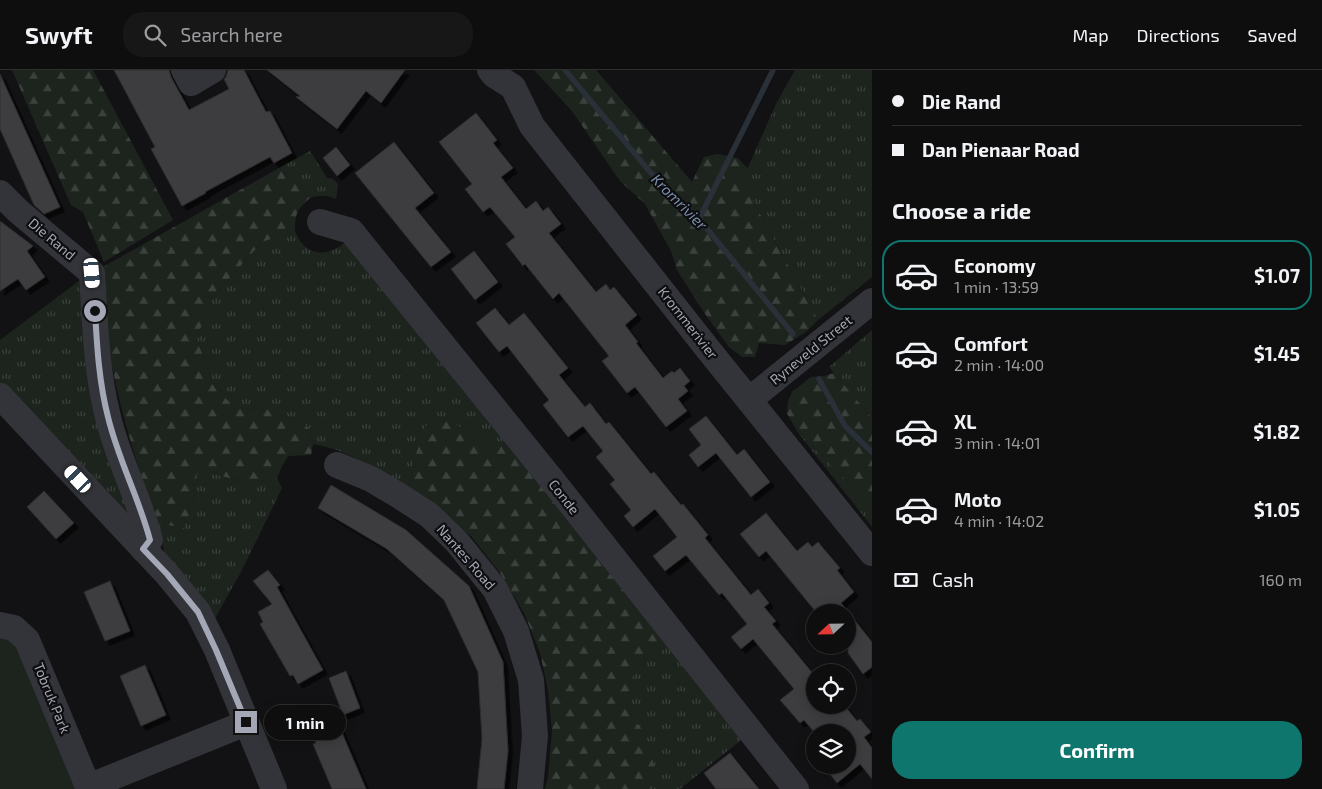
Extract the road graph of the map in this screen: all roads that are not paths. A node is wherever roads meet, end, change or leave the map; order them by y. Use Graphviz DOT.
graph roads {
  1 [pos="184,70"];
  2 [pos="213,70"];
  3 [pos="490,70"];
  4 [pos="0,192"];
  5 [pos="320,222"];
  6 [pos="872,301"];
  7 [pos="0,396"];
  8 [pos="749,400"];
  9 [pos="337,465"];
  10 [pos="143,549"];
  11 [pos="872,553"];
  12 [pos="0,625"];
  13 [pos="246,722"];
  14 [pos="89,788"];
  15 [pos="274,789"];
  16 [pos="530,789"];
  17 [pos="796,789"];
  1 -- 2 [label="street"];
  3 -- 8 [label="street, Krommerivier"];
  4 -- 10 [label="street, Die Rand"];
  5 -- 17 [label="street, Conde"];
  6 -- 8 [label="street, Ryneveld Street"];
  7 -- 10 [label="street"];
  8 -- 11 [label="street, Krommerivier"];
  9 -- 16 [label="street, Nantes Road"];
  10 -- 13 [label="street"];
  12 -- 14 [label="street, Tobruk Park"];
  13 -- 14 [label="street, Tobruk Park"];
  13 -- 15 [label="street"];
}
